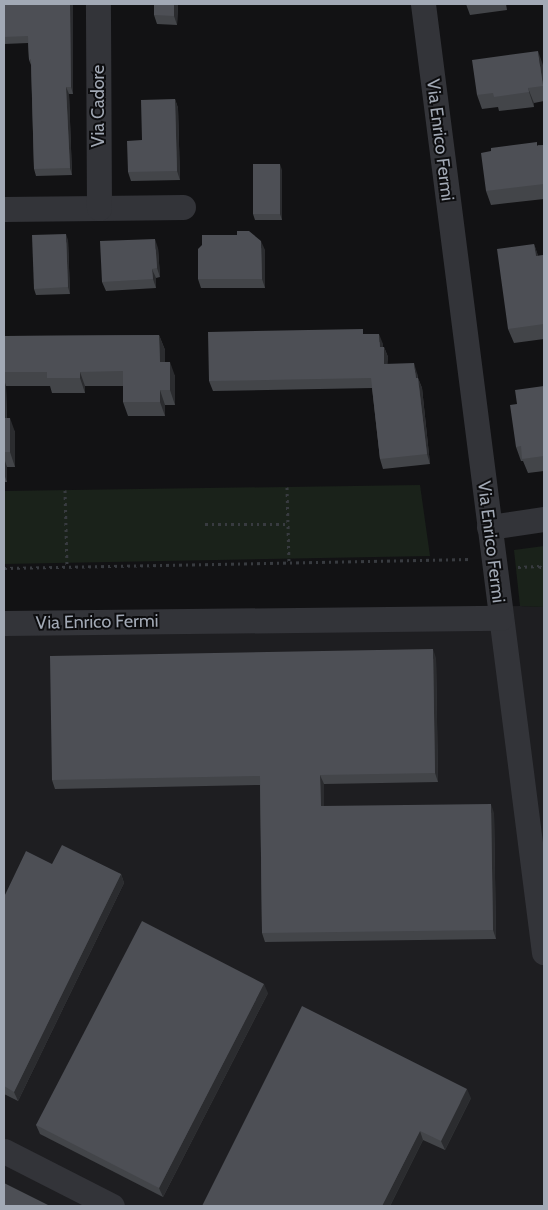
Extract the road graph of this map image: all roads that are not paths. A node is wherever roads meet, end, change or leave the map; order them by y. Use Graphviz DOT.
graph roads {
  1 [pos="98,4"];
  2 [pos="423,4"];
  3 [pos="183,207"];
  4 [pos="99,208"];
  5 [pos="4,210"];
  6 [pos="544,519"];
  7 [pos="490,527"];
  8 [pos="501,618"];
  9 [pos="4,623"];
  10 [pos="544,952"];
  11 [pos="4,1151"];
  12 [pos="112,1206"];
  1 -- 4 [label="street, Via Cadore"];
  2 -- 7 [label="street, Via Enrico Fermi"];
  3 -- 4 [label="street"];
  4 -- 5 [label="street"];
  6 -- 7 [label="street"];
  7 -- 8 [label="street, Via Enrico Fermi"];
  8 -- 9 [label="street, Via Enrico Fermi"];
  8 -- 10 [label="street"];
  11 -- 12 [label="street"];
}
